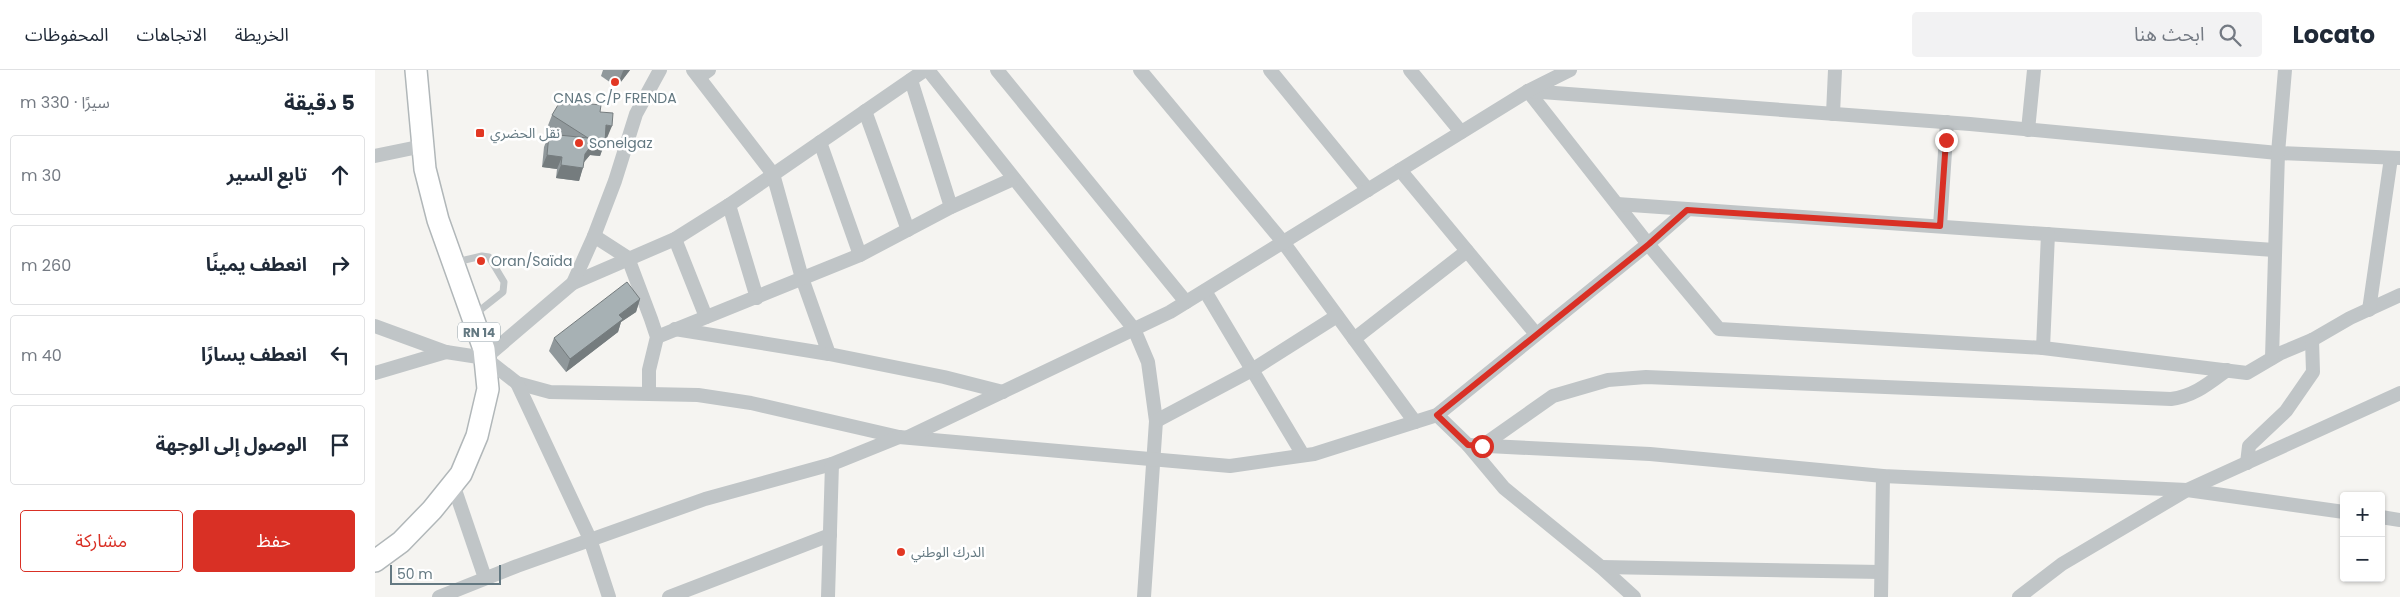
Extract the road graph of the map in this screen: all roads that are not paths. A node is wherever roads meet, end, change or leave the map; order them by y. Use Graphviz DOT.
graph roads {
  1 [pos="417,70"];
  2 [pos="659,70"];
  3 [pos="927,70"];
  4 [pos="997,70"];
  5 [pos="1140,70"];
  6 [pos="1270,70"];
  7 [pos="1411,70"];
  8 [pos="1569,70"];
  9 [pos="1835,70"];
  10 [pos="2033,70"];
  11 [pos="2285,70"];
  12 [pos="700,72"];
  13 [pos="1545,72"];
  14 [pos="911,80"];
  15 [pos="1528,91"];
  16 [pos="865,111"];
  17 [pos="1833,114"];
  18 [pos="1947,122"];
  19 [pos="2028,130"];
  20 [pos="1461,132"];
  21 [pos="820,142"];
  22 [pos="423,146"];
  23 [pos="2278,153"];
  24 [pos="375,156"];
  25 [pos="2396,158"];
  26 [pos="1400,170"];
  27 [pos="773,174"];
  28 [pos="1013,179"];
  29 [pos="1368,190"];
  30 [pos="1617,204"];
  31 [pos="729,205"];
  32 [pos="951,207"];
  33 [pos="1687,210"];
  34 [pos="1940,226"];
  35 [pos="908,230"];
  36 [pos="2048,234"];
  37 [pos="595,236"];
  38 [pos="675,238"];
  39 [pos="1283,242"];
  40 [pos="1649,244"];
  41 [pos="2275,250"];
  42 [pos="1467,252"];
  43 [pos="860,255"];
  44 [pos="628,258"];
  45 [pos="453,263"];
  46 [pos="802,278"];
  47 [pos="573,283"];
  48 [pos="1205,291"];
  49 [pos="2400,295"];
  50 [pos="757,298"];
  51 [pos="1186,302"];
  52 [pos="2369,310"];
  53 [pos="473,316"];
  54 [pos="1337,316"];
  55 [pos="706,317"];
  56 [pos="375,326"];
  57 [pos="675,330"];
  58 [pos="1134,330"];
  59 [pos="1536,334"];
  60 [pos="657,337"];
  61 [pos="1354,339"];
  62 [pos="2311,340"];
  63 [pos="2043,348"];
  64 [pos="446,352"];
  65 [pos="829,354"];
  66 [pos="485,358"];
  67 [pos="2272,358"];
  68 [pos="1252,370"];
  69 [pos="2227,370"];
  70 [pos="375,373"];
  71 [pos="517,382"];
  72 [pos="1003,392"];
  73 [pos="649,393"];
  74 [pos="2400,393"];
  75 [pos="1437,415"];
  76 [pos="1156,421"];
  77 [pos="1415,422"];
  78 [pos="903,437"];
  79 [pos="1468,445"];
  80 [pos="1482,446"];
  81 [pos="1303,455"];
  82 [pos="1153,460"];
  83 [pos="2247,462"];
  84 [pos="832,464"];
  85 [pos="1883,476"];
  86 [pos="453,484"];
  87 [pos="2187,490"];
  88 [pos="2340,511"];
  89 [pos="2385,518"];
  90 [pos="2400,520"];
  91 [pos="829,535"];
  92 [pos="590,539"];
  93 [pos="375,561"];
  94 [pos="1601,567"];
  95 [pos="1881,572"];
  96 [pos="485,578"];
  97 [pos="439,597"];
  98 [pos="609,597"];
  99 [pos="669,597"];
  100 [pos="828,597"];
  101 [pos="1144,597"];
  102 [pos="1634,597"];
  103 [pos="1881,597"];
  104 [pos="2019,597"];
  1 -- 22 [label="main road, RN 14"];
  2 -- 37 [label="street"];
  3 -- 14 [label="street"];
  3 -- 28 [label="street"];
  4 -- 51 [label="street"];
  5 -- 39 [label="street"];
  6 -- 29 [label="street"];
  7 -- 20 [label="street"];
  8 -- 15 [label="street"];
  9 -- 17 [label="street"];
  10 -- 19 [label="street"];
  11 -- 23 [label="street"];
  12 -- 27 [label="street"];
  13 -- 15 [label="street"];
  14 -- 16 [label="street"];
  14 -- 32 [label="street"];
  15 -- 17 [label="street"];
  15 -- 20 [label="street"];
  15 -- 30 [label="street"];
  16 -- 21 [label="street"];
  16 -- 35 [label="street"];
  17 -- 18 [label="street"];
  18 -- 19 [label="street"];
  18 -- 34 [label="street"];
  19 -- 23 [label="street"];
  20 -- 26 [label="street"];
  21 -- 27 [label="street"];
  21 -- 43 [label="street"];
  22 -- 24 [label="street"];
  22 -- 45 [label="main road, RN 14"];
  23 -- 25 [label="street"];
  23 -- 41 [label="street"];
  25 -- 52 [label="street"];
  26 -- 29 [label="street"];
  26 -- 42 [label="street"];
  27 -- 31 [label="street"];
  27 -- 46 [label="street"];
  28 -- 32 [label="street"];
  28 -- 58 [label="street"];
  29 -- 39 [label="street"];
  30 -- 33 [label="street"];
  30 -- 40 [label="street"];
  31 -- 38 [label="street"];
  31 -- 50 [label="street"];
  32 -- 35 [label="street"];
  33 -- 34 [label="street"];
  33 -- 40 [label="street"];
  34 -- 36 [label="street"];
  35 -- 43 [label="street"];
  36 -- 41 [label="street"];
  36 -- 63 [label="street"];
  37 -- 44 [label="street"];
  37 -- 47 [label="street"];
  38 -- 44 [label="street"];
  38 -- 55 [label="street"];
  39 -- 48 [label="street"];
  39 -- 54 [label="street"];
  40 -- 59 [label="street"];
  40 -- 63 [label="street"];
  41 -- 67 [label="street"];
  42 -- 59 [label="street"];
  42 -- 61 [label="street"];
  43 -- 46 [label="street"];
  44 -- 47 [label="street"];
  44 -- 60 [label="street"];
  45 -- 53 [label="main road, RN 14"];
  45 -- 53 [label="lane"];
  46 -- 50 [label="street"];
  46 -- 65 [label="street"];
  47 -- 66 [label="street"];
  48 -- 51 [label="street"];
  48 -- 68 [label="street"];
  49 -- 52 [label="street"];
  50 -- 55 [label="street"];
  51 -- 58 [label="street"];
  52 -- 62 [label="street"];
  53 -- 66 [label="main road, RN 14"];
  54 -- 61 [label="street"];
  54 -- 68 [label="street"];
  55 -- 57 [label="street"];
  56 -- 64 [label="street"];
  57 -- 60 [label="street"];
  57 -- 65 [label="street"];
  58 -- 72 [label="street"];
  58 -- 76 [label="street"];
  59 -- 75 [label="street"];
  60 -- 73 [label="street"];
  61 -- 77 [label="street"];
  62 -- 67 [label="street"];
  62 -- 83 [label="street"];
  63 -- 69 [label="street"];
  64 -- 66 [label="street"];
  64 -- 70 [label="street"];
  65 -- 72 [label="street"];
  66 -- 71 [label="street"];
  66 -- 86 [label="main road, RN 14"];
  67 -- 69 [label="street"];
  68 -- 76 [label="street"];
  68 -- 81 [label="street"];
  69 -- 80 [label="street"];
  71 -- 73 [label="street"];
  71 -- 92 [label="street"];
  72 -- 78 [label="street"];
  73 -- 78 [label="street"];
  74 -- 83 [label="street"];
  75 -- 77 [label="street"];
  75 -- 79 [label="street"];
  76 -- 82 [label="street"];
  77 -- 81 [label="street"];
  78 -- 82 [label="street"];
  78 -- 84 [label="street"];
  79 -- 80 [label="street"];
  79 -- 94 [label="street"];
  80 -- 85 [label="street"];
  81 -- 82 [label="street"];
  82 -- 101 [label="street"];
  83 -- 87 [label="street"];
  84 -- 91 [label="street"];
  84 -- 92 [label="street"];
  85 -- 87 [label="street"];
  85 -- 95 [label="street"];
  86 -- 93 [label="main road, RN 14"];
  86 -- 96 [label="street"];
  87 -- 88 [label="street"];
  87 -- 104 [label="street"];
  89 -- 90 [label="street"];
  91 -- 99 [label="street"];
  91 -- 100 [label="street"];
  92 -- 96 [label="street"];
  92 -- 98 [label="street"];
  94 -- 95 [label="street"];
  94 -- 102 [label="street"];
  95 -- 103 [label="street"];
  96 -- 97 [label="street"];
}
